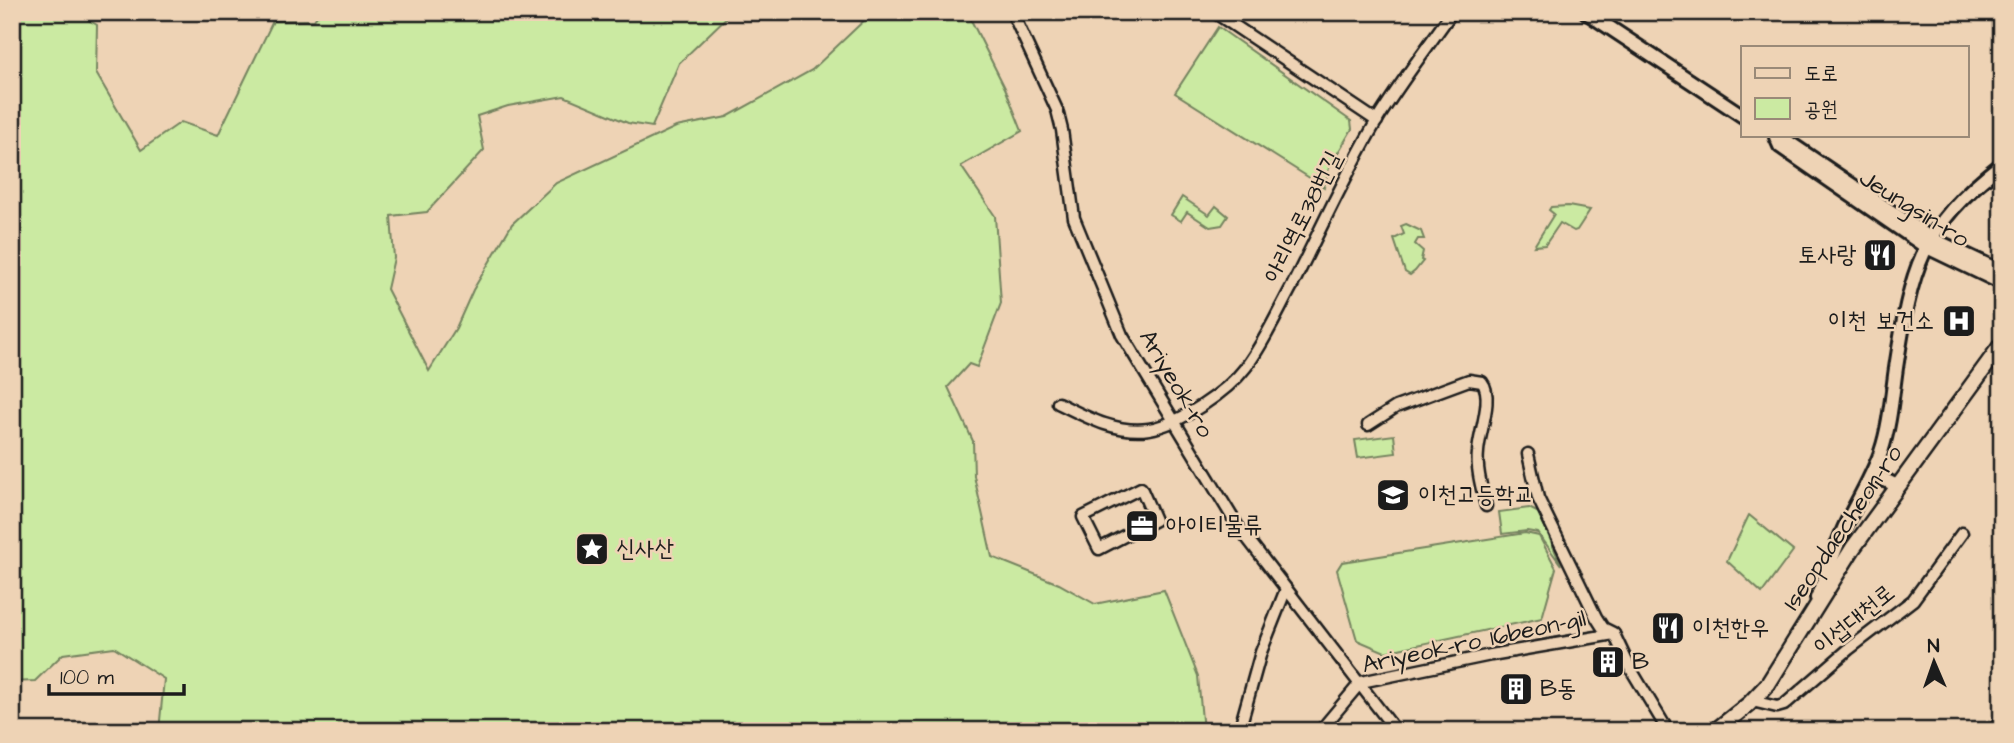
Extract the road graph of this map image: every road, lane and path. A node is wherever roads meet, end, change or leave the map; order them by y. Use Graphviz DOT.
graph roads {
  1 [pos="1012,12"];
  2 [pos="1214,12"];
  3 [pos="1452,12"];
  4 [pos="1586,12"];
  5 [pos="1741,115"];
  6 [pos="1377,121"];
  7 [pos="1774,136"];
  8 [pos="2002,164"];
  9 [pos="1928,242"];
  10 [pos="2002,272"];
  11 [pos="2002,284"];
  12 [pos="2000,349"];
  13 [pos="1058,403"];
  14 [pos="1173,422"];
  15 [pos="1368,425"];
  16 [pos="1528,454"];
  17 [pos="1872,474"];
  18 [pos="1897,486"];
  19 [pos="1486,506"];
  20 [pos="1083,517"];
  21 [pos="1962,533"];
  22 [pos="1286,589"];
  23 [pos="1812,611"];
  24 [pos="1614,634"];
  25 [pos="1361,682"];
  26 [pos="1752,701"];
  27 [pos="2002,723"];
  28 [pos="1239,731"];
  29 [pos="1321,731"];
  30 [pos="1396,731"];
  31 [pos="1668,731"];
  32 [pos="1715,731"];
  33 [pos="1994,731"];
  1 -- 14 [label="street, Ariyeok-ro"];
  2 -- 6 [label="street"];
  3 -- 6 [label="street, 아리역로38번길"];
  4 -- 5 [label="street"];
  6 -- 14 [label="street, 아리역로38번길"];
  7 -- 9 [label="street, Jeungsin-ro"];
  8 -- 9 [label="street"];
  9 -- 10 [label="street, Jeungsin-ro"];
  9 -- 11 [label="street, Jeungsin-ro"];
  9 -- 17 [label="street"];
  12 -- 18 [label="main road, Iseopdaecheon-ro"];
  13 -- 14 [label="street, 아리역로38번길"];
  14 -- 22 [label="street, Ariyeok-ro"];
  15 -- 19 [label="street"];
  16 -- 24 [label="street"];
  17 -- 18 [label="street"];
  17 -- 23 [label="street"];
  18 -- 23 [label="main road, Iseopdaecheon-ro"];
  20 -- 20 [label="street"];
  21 -- 26 [label="street, 이섭대천로"];
  22 -- 25 [label="street, Ariyeok-ro"];
  22 -- 28 [label="street"];
  23 -- 26 [label="main road, Iseopdaecheon-ro"];
  24 -- 25 [label="street, Ariyeok-ro 16beon-gil"];
  24 -- 31 [label="street"];
  25 -- 29 [label="street, Ariyeok-ro 16beon-gil"];
  25 -- 30 [label="street, Ariyeok-ro"];
  26 -- 32 [label="main road, Iseopdaecheon-ro"];
  27 -- 33 [label="street"];
}
